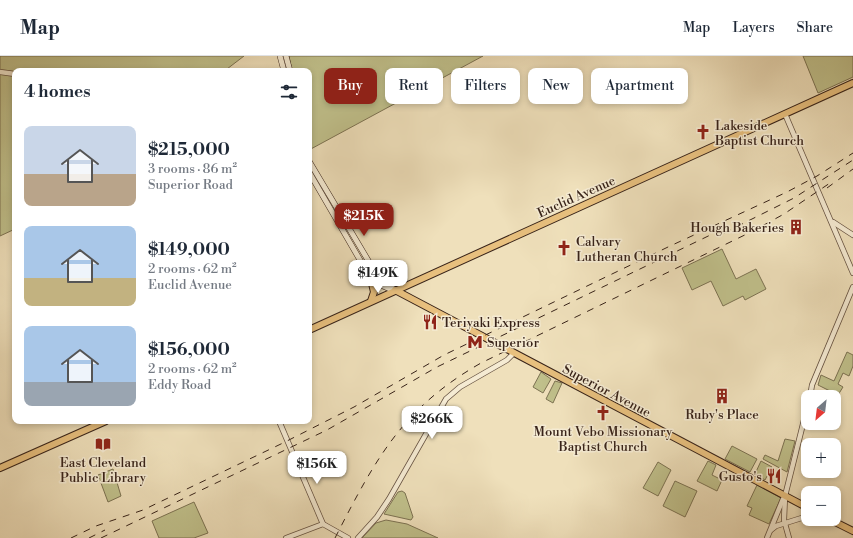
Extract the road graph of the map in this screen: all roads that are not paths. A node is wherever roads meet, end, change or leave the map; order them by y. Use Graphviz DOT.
graph roads {
  1 [pos="280,56"];
  2 [pos="286,56"];
  3 [pos="284,68"];
  4 [pos="290,68"];
  5 [pos="0,72"];
  6 [pos="12,74"];
  7 [pos="853,83"];
  8 [pos="785,114"];
  9 [pos="312,166"];
  10 [pos="312,177"];
  11 [pos="833,222"];
  12 [pos="853,235"];
  13 [pos="853,273"];
  14 [pos="371,279"];
  15 [pos="853,287"];
  16 [pos="395,290"];
  17 [pos="371,301"];
  18 [pos="312,329"];
  19 [pos="514,353"];
  20 [pos="811,390"];
  21 [pos="99,424"];
  22 [pos="280,424"];
  23 [pos="802,430"];
  24 [pos="0,468"];
  25 [pos="785,496"];
  26 [pos="801,504"];
  27 [pos="801,518"];
  28 [pos="785,523"];
  29 [pos="323,524"];
  30 [pos="841,525"];
  31 [pos="853,531"];
  32 [pos="769,533"];
  33 [pos="286,538"];
  34 [pos="348,538"];
  35 [pos="358,538"];
  36 [pos="767,538"];
  37 [pos="789,538"];
  1 -- 3 [label="main road"];
  2 -- 4 [label="main road"];
  5 -- 6 [label="street"];
  7 -- 8 [label="main road, Euclid Avenue"];
  8 -- 11 [label="street"];
  8 -- 16 [label="main road, Euclid Avenue"];
  9 -- 16 [label="main road"];
  10 -- 14 [label="main road"];
  11 -- 12 [label="street"];
  11 -- 13 [label="street"];
  14 -- 16 [label="main road"];
  14 -- 17 [label="main road"];
  15 -- 20 [label="street"];
  16 -- 17 [label="main road, Euclid Avenue"];
  16 -- 19 [label="main road, Superior Avenue"];
  17 -- 18 [label="main road, Euclid Avenue"];
  19 -- 25 [label="main road, Superior Avenue"];
  19 -- 35 [label="street"];
  21 -- 24 [label="main road"];
  22 -- 29 [label="street"];
  23 -- 25 [label="street"];
  25 -- 26 [label="main road, Superior Avenue"];
  25 -- 28 [label="street"];
  25 -- 32 [label="street"];
  27 -- 28 [label="street"];
  28 -- 32 [label="street"];
  28 -- 37 [label="street"];
  29 -- 33 [label="street"];
  29 -- 34 [label="street"];
  30 -- 31 [label="main road"];
  32 -- 36 [label="street"];
}
